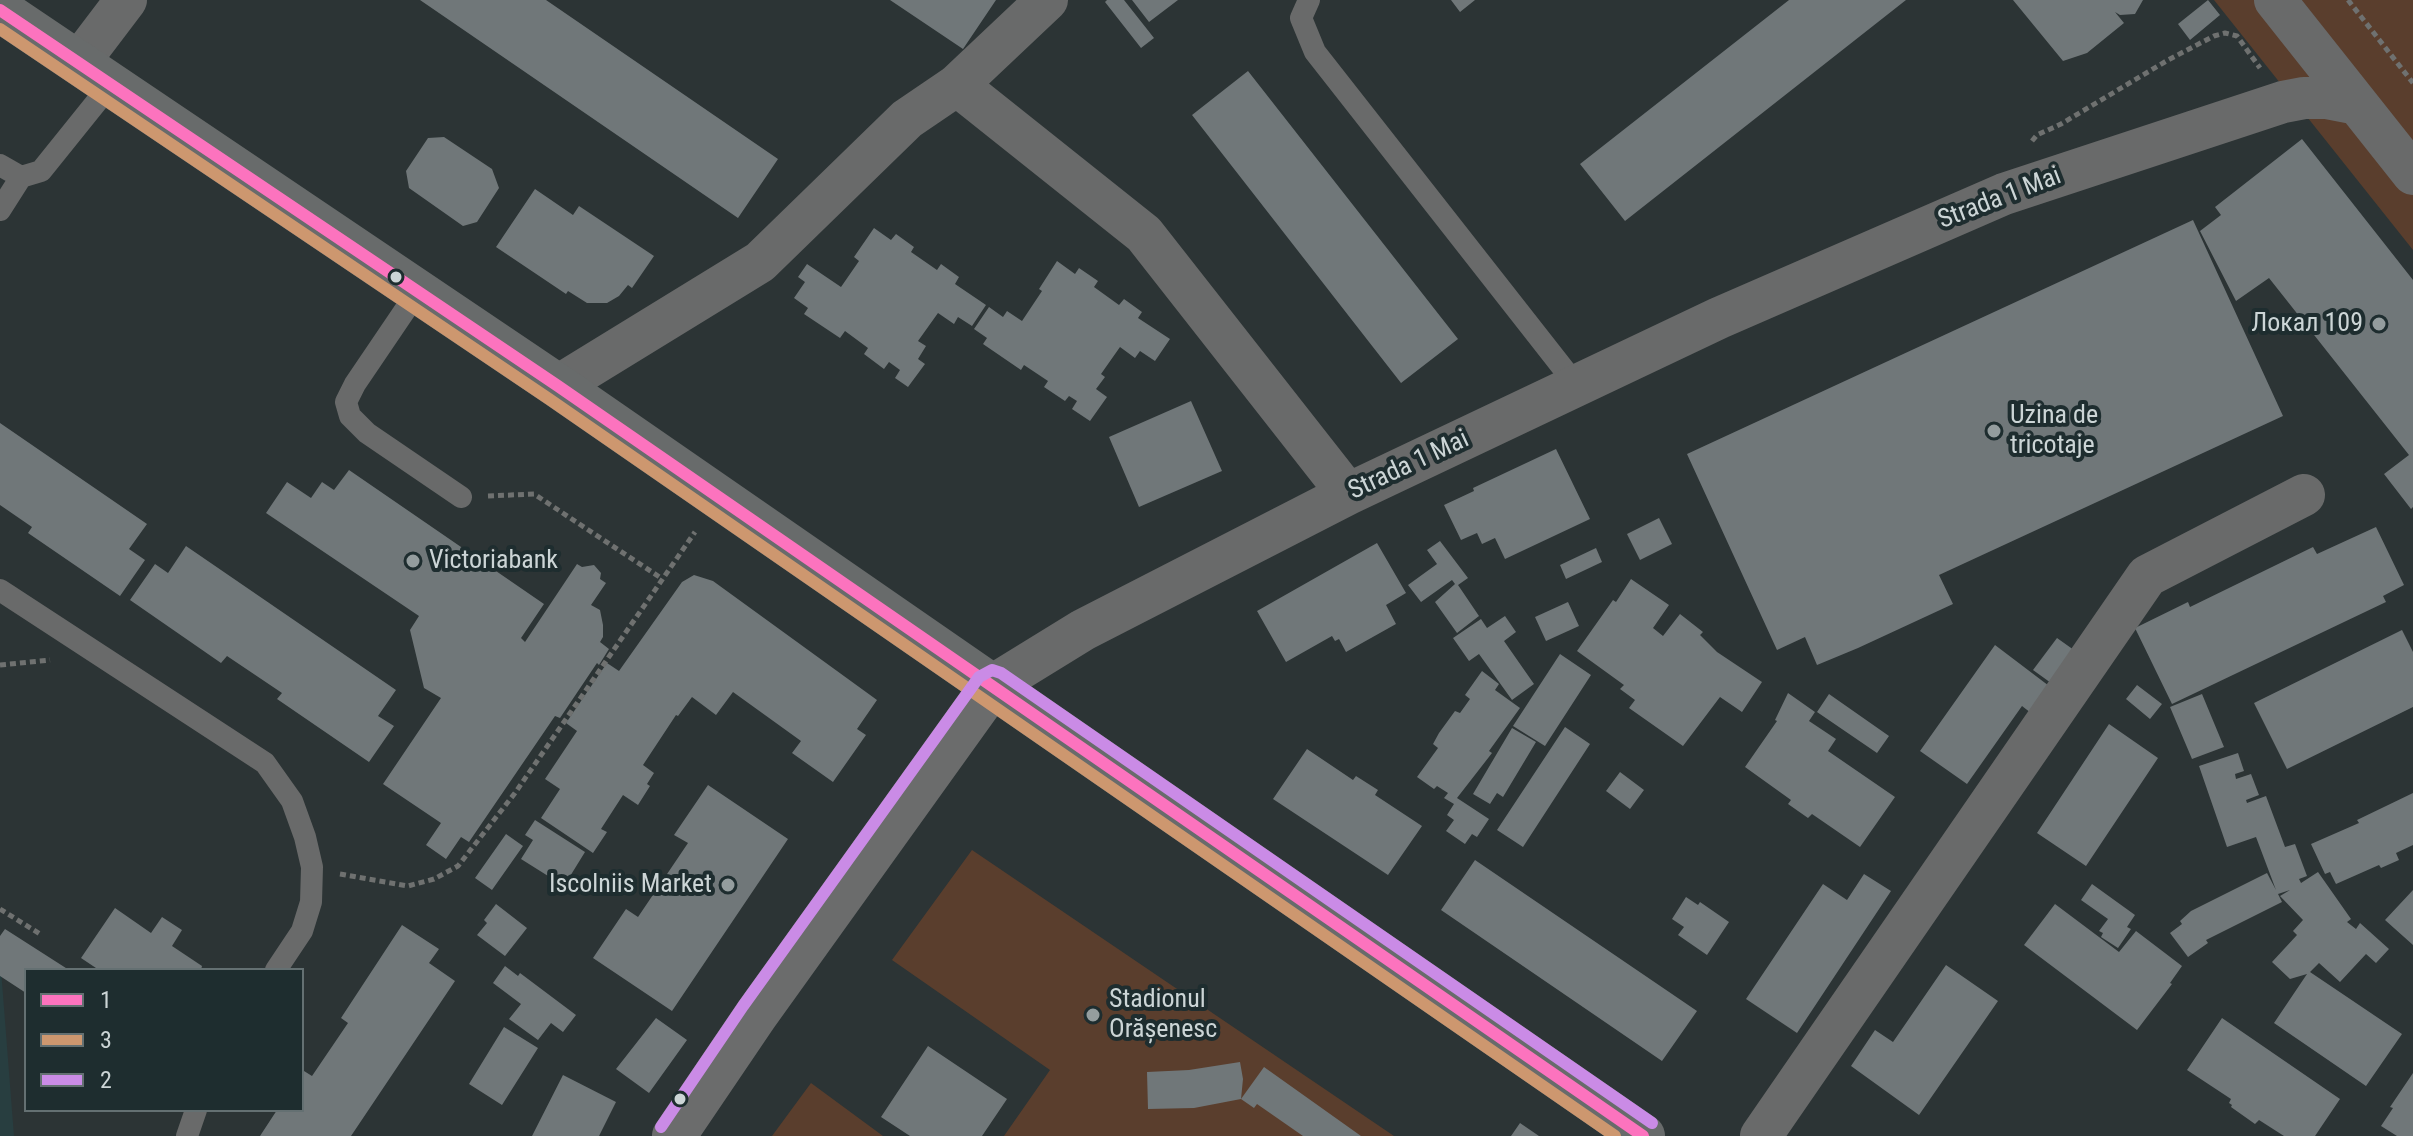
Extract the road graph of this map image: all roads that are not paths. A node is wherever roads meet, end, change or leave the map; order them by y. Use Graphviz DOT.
graph roads {
  1 [pos="126,0"];
  2 [pos="1047,0"];
  3 [pos="1309,0"];
  4 [pos="2275,0"];
  5 [pos="0,10"];
  6 [pos="95,73"];
  7 [pos="957,85"];
  8 [pos="2357,104"];
  9 [pos="0,165"];
  10 [pos="2413,174"];
  11 [pos="21,177"];
  12 [pos="0,210"];
  13 [pos="418,291"];
  14 [pos="558,386"];
  15 [pos="1577,386"];
  16 [pos="1348,494"];
  17 [pos="2304,495"];
  18 [pos="461,497"];
  19 [pos="0,590"];
  20 [pos="992,686"];
  21 [pos="277,968"];
  22 [pos="195,1112"];
  23 [pos="187,1136"];
  24 [pos="674,1136"];
  25 [pos="1643,1136"];
  26 [pos="1761,1136"];
  1 -- 6 [label="street"];
  2 -- 7 [label="street"];
  3 -- 15 [label="lane"];
  4 -- 8 [label="street"];
  5 -- 6 [label="main road"];
  6 -- 11 [label="lane"];
  6 -- 13 [label="main road"];
  7 -- 14 [label="street"];
  7 -- 16 [label="street"];
  8 -- 10 [label="street"];
  8 -- 15 [label="street, Strada 1 Mai"];
  9 -- 11 [label="lane"];
  11 -- 12 [label="lane"];
  13 -- 14 [label="main road"];
  13 -- 18 [label="lane"];
  14 -- 20 [label="main road"];
  15 -- 16 [label="street, Strada 1 Mai"];
  16 -- 20 [label="street, Strada 1 Mai"];
  17 -- 26 [label="street"];
  19 -- 21 [label="lane"];
  20 -- 24 [label="main road, Strada 1 Mai"];
  20 -- 25 [label="main road"];
  22 -- 23 [label="lane"];
}
